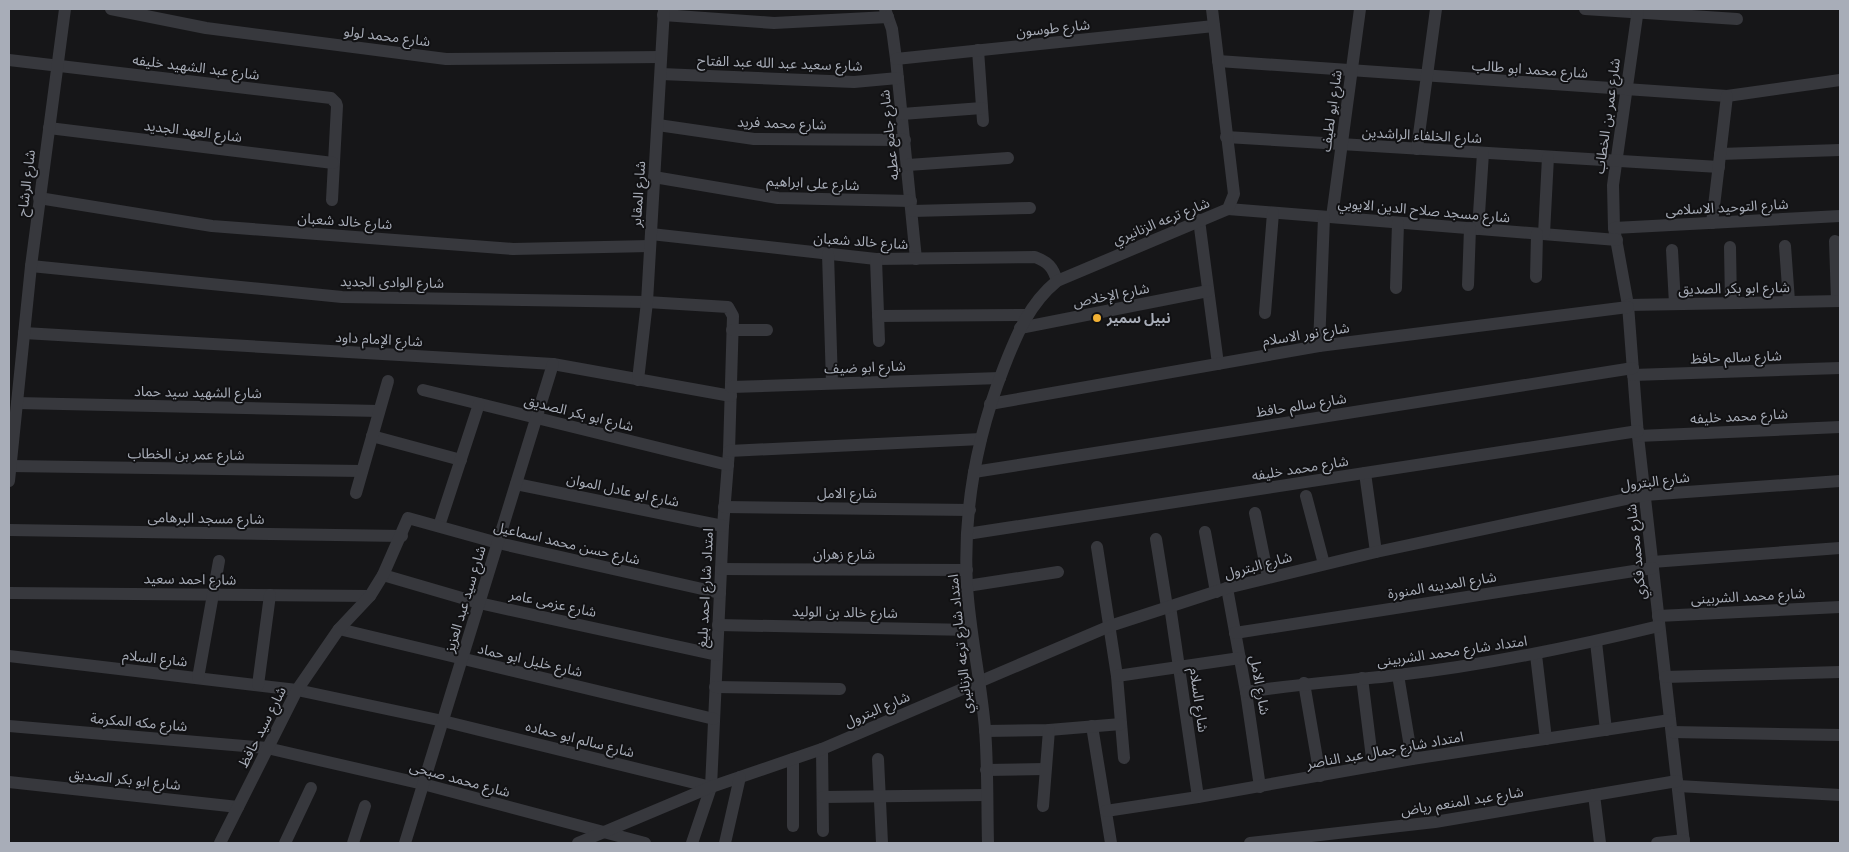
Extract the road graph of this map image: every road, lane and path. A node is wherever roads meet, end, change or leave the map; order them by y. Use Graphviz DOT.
graph roads {
  1 [pos="65,9"];
  2 [pos="111,9"];
  3 [pos="1212,9"];
  4 [pos="1360,9"];
  5 [pos="1436,9"];
  6 [pos="1584,9"];
  7 [pos="1637,11"];
  8 [pos="664,12"];
  9 [pos="887,13"];
  10 [pos="1737,20"];
  11 [pos="1214,26"];
  12 [pos="978,50"];
  13 [pos="661,57"];
  14 [pos="896,59"];
  15 [pos="9,60"];
  16 [pos="1218,61"];
  17 [pos="57,66"];
  18 [pos="1352,70"];
  19 [pos="660,74"];
  20 [pos="1427,76"];
  21 [pos="898,78"];
  22 [pos="1840,80"];
  23 [pos="1626,90"];
  24 [pos="1727,96"];
  25 [pos="902,114"];
  26 [pos="658,125"];
  27 [pos="49,128"];
  28 [pos="1226,138"];
  29 [pos="905,140"];
  30 [pos="1342,145"];
  31 [pos="1417,149"];
  32 [pos="1840,150"];
  33 [pos="1483,153"];
  34 [pos="1720,154"];
  35 [pos="1548,157"];
  36 [pos="1008,158"];
  37 [pos="1617,161"];
  38 [pos="333,163"];
  39 [pos="908,166"];
  40 [pos="1719,167"];
  41 [pos="654,177"];
  42 [pos="39,198"];
  43 [pos="332,200"];
  44 [pos="912,206"];
  45 [pos="1030,208"];
  46 [pos="1228,209"];
  47 [pos="1273,213"];
  48 [pos="1840,216"];
  49 [pos="1328,217"];
  50 [pos="1199,220"];
  51 [pos="1398,223"];
  52 [pos="1712,223"];
  53 [pos="1474,229"];
  54 [pos="1541,234"];
  55 [pos="1616,234"];
  56 [pos="651,240"];
  57 [pos="1835,241"];
  58 [pos="1785,246"];
  59 [pos="1730,247"];
  60 [pos="1672,250"];
  61 [pos="828,254"];
  62 [pos="876,259"];
  63 [pos="916,259"];
  64 [pos="31,266"];
  65 [pos="1536,277"];
  66 [pos="1057,281"];
  67 [pos="1468,285"];
  68 [pos="1396,288"];
  69 [pos="1208,291"];
  70 [pos="1839,301"];
  71 [pos="647,302"];
  72 [pos="1788,302"];
  73 [pos="1731,303"];
  74 [pos="1675,304"];
  75 [pos="1628,306"];
  76 [pos="1265,313"];
  77 [pos="1026,315"];
  78 [pos="878,316"];
  79 [pos="1020,328"];
  80 [pos="732,330"];
  81 [pos="767,330"];
  82 [pos="24,333"];
  83 [pos="879,341"];
  84 [pos="1319,346"];
  85 [pos="553,364"];
  86 [pos="1218,364"];
  87 [pos="1840,368"];
  88 [pos="1633,372"];
  89 [pos="1000,378"];
  90 [pos="638,380"];
  91 [pos="388,381"];
  92 [pos="832,383"];
  93 [pos="423,390"];
  94 [pos="731,391"];
  95 [pos="17,403"];
  96 [pos="479,404"];
  97 [pos="990,404"];
  98 [pos="379,412"];
  99 [pos="536,418"];
  100 [pos="1840,427"];
  101 [pos="1638,433"];
  102 [pos="372,436"];
  103 [pos="981,440"];
  104 [pos="729,451"];
  105 [pos="462,460"];
  106 [pos="728,465"];
  107 [pos="10,466"];
  108 [pos="362,471"];
  109 [pos="974,472"];
  110 [pos="1365,473"];
  111 [pos="9,481"];
  112 [pos="1840,481"];
  113 [pos="516,484"];
  114 [pos="356,493"];
  115 [pos="1645,495"];
  116 [pos="1306,496"];
  117 [pos="724,507"];
  118 [pos="970,510"];
  119 [pos="1255,513"];
  120 [pos="408,518"];
  121 [pos="439,526"];
  122 [pos="723,526"];
  123 [pos="9,530"];
  124 [pos="1205,532"];
  125 [pos="967,534"];
  126 [pos="402,536"];
  127 [pos="1156,539"];
  128 [pos="498,543"];
  129 [pos="1097,547"];
  130 [pos="1840,548"];
  131 [pos="1376,552"];
  132 [pos="219,561"];
  133 [pos="1324,564"];
  134 [pos="1652,565"];
  135 [pos="721,569"];
  136 [pos="967,570"];
  137 [pos="1058,572"];
  138 [pos="384,575"];
  139 [pos="1268,577"];
  140 [pos="967,586"];
  141 [pos="1222,590"];
  142 [pos="9,593"];
  143 [pos="720,593"];
  144 [pos="213,595"];
  145 [pos="270,595"];
  146 [pos="370,596"];
  147 [pos="479,603"];
  148 [pos="1169,606"];
  149 [pos="1840,607"];
  150 [pos="1659,621"];
  151 [pos="718,625"];
  152 [pos="1110,626"];
  153 [pos="340,629"];
  154 [pos="971,630"];
  155 [pos="1235,633"];
  156 [pos="1596,642"];
  157 [pos="717,655"];
  158 [pos="1536,655"];
  159 [pos="9,656"];
  160 [pos="1240,658"];
  161 [pos="462,659"];
  162 [pos="1180,669"];
  163 [pos="1840,672"];
  164 [pos="1398,675"];
  165 [pos="1117,676"];
  166 [pos="1665,677"];
  167 [pos="198,678"];
  168 [pos="1362,678"];
  169 [pos="980,681"];
  170 [pos="1304,683"];
  171 [pos="258,685"];
  172 [pos="715,688"];
  173 [pos="840,689"];
  174 [pos="297,690"];
  175 [pos="1246,692"];
  176 [pos="714,719"];
  177 [pos="443,721"];
  178 [pos="1121,724"];
  179 [pos="9,726"];
  180 [pos="1092,726"];
  181 [pos="1671,726"];
  182 [pos="1049,730"];
  183 [pos="1606,730"];
  184 [pos="985,731"];
  185 [pos="1840,735"];
  186 [pos="1546,739"];
  187 [pos="267,748"];
  188 [pos="822,749"];
  189 [pos="793,758"];
  190 [pos="878,758"];
  191 [pos="1124,758"];
  192 [pos="1412,759"];
  193 [pos="1374,766"];
  194 [pos="986,770"];
  195 [pos="1045,770"];
  196 [pos="1320,776"];
  197 [pos="740,777"];
  198 [pos="9,782"];
  199 [pos="423,784"];
  200 [pos="1677,784"];
  201 [pos="711,787"];
  202 [pos="1260,787"];
  203 [pos="311,788"];
  204 [pos="987,795"];
  205 [pos="1594,795"];
  206 [pos="879,796"];
  207 [pos="1840,796"];
  208 [pos="823,797"];
  209 [pos="1198,798"];
  210 [pos="238,806"];
  211 [pos="365,806"];
  212 [pos="1043,806"];
  213 [pos="1106,811"];
  214 [pos="793,826"];
  215 [pos="823,831"];
  216 [pos="602,833"];
  217 [pos="1304,840"];
  218 [pos="1684,842"];
  219 [pos="220,843"];
  220 [pos="285,843"];
  221 [pos="353,843"];
  222 [pos="405,843"];
  223 [pos="578,843"];
  224 [pos="645,843"];
  225 [pos="692,843"];
  226 [pos="725,843"];
  227 [pos="882,843"];
  228 [pos="988,843"];
  229 [pos="1111,843"];
  230 [pos="1250,843"];
  231 [pos="1600,843"];
  232 [pos="1657,843"];
  1 -- 17 [label="street, شارع الرشاح"];
  2 -- 13 [label="street, شارع محمد لولو"];
  3 -- 11 [label="street, شارع ترعه الزنانيري"];
  4 -- 18 [label="street, شارع ابو لطيف"];
  5 -- 20 [label="street"];
  6 -- 7 [label="street"];
  7 -- 10 [label="street"];
  7 -- 23 [label="street, شارع عمر بن الخطاب"];
  8 -- 9 [label="street"];
  8 -- 13 [label="street, شارع المقابر"];
  9 -- 14 [label="street, شارع جامع عطيه"];
  11 -- 12 [label="street, شارع طوسون"];
  11 -- 16 [label="street, شارع ترعه الزنانيري"];
  12 -- 14 [label="street, شارع طوسون"];
  12 -- 25 [label="street"];
  13 -- 19 [label="street, شارع المقابر"];
  14 -- 21 [label="street, شارع جامع عطيه"];
  15 -- 17 [label="street, شارع عبد الشهيد خليفه"];
  16 -- 18 [label="street, شارع محمد ابو طالب"];
  16 -- 28 [label="street, شارع ترعه الزنانيري"];
  17 -- 27 [label="street, شارع الرشاح"];
  17 -- 38 [label="street, شارع عبد الشهيد خليفه"];
  18 -- 20 [label="street, شارع محمد ابو طالب"];
  18 -- 30 [label="street, شارع ابو لطيف"];
  19 -- 21 [label="street, شارع سعيد عبد الله عبد الفتاح"];
  19 -- 26 [label="street, شارع المقابر"];
  20 -- 23 [label="street, شارع محمد ابو طالب"];
  20 -- 31 [label="street"];
  21 -- 25 [label="street, شارع جامع عطيه"];
  22 -- 24 [label="street, شارع محمد ابو طالب"];
  23 -- 24 [label="street, شارع محمد ابو طالب"];
  23 -- 37 [label="street, شارع عمر بن الخطاب"];
  24 -- 34 [label="street"];
  25 -- 29 [label="street, شارع جامع عطيه"];
  26 -- 29 [label="street, شارع محمد فريد"];
  26 -- 41 [label="street, شارع المقابر"];
  27 -- 38 [label="street, شارع العهد الجديد"];
  27 -- 42 [label="street, شارع الرشاح"];
  28 -- 30 [label="street, شارع الخلفاء الراشدين"];
  28 -- 46 [label="street, شارع ترعه الزنانيري"];
  29 -- 39 [label="street, شارع جامع عطيه"];
  30 -- 31 [label="street, شارع الخلفاء الراشدين"];
  30 -- 49 [label="street, شارع ابو لطيف"];
  31 -- 33 [label="street, شارع الخلفاء الراشدين"];
  32 -- 34 [label="street"];
  33 -- 35 [label="street, شارع الخلفاء الراشدين"];
  33 -- 53 [label="street"];
  34 -- 40 [label="street"];
  35 -- 37 [label="street, شارع الخلفاء الراشدين"];
  35 -- 54 [label="street"];
  36 -- 39 [label="street"];
  37 -- 40 [label="street, شارع الخلفاء الراشدين"];
  37 -- 55 [label="street, شارع عمر بن الخطاب"];
  38 -- 43 [label="street"];
  39 -- 44 [label="street, شارع جامع عطيه"];
  40 -- 52 [label="street"];
  41 -- 44 [label="street, شارع على ابراهيم"];
  41 -- 56 [label="street, شارع المقابر"];
  42 -- 56 [label="street, شارع خالد شعبان"];
  42 -- 64 [label="street, شارع الرشاح"];
  44 -- 45 [label="street, شارع على ابراهيم"];
  44 -- 63 [label="street, شارع جامع عطيه"];
  46 -- 47 [label="street, شارع مسجد صلاح الدين الايوبي"];
  46 -- 50 [label="street, شارع ترعه الزنانيري"];
  47 -- 49 [label="street, شارع مسجد صلاح الدين الايوبي"];
  47 -- 76 [label="street"];
  48 -- 52 [label="street, شارع التوحيد الاسلامى"];
  49 -- 51 [label="street, شارع مسجد صلاح الدين الايوبي"];
  49 -- 84 [label="street, شارع ابو لطيف"];
  50 -- 66 [label="street, شارع ترعه الزنانيري"];
  50 -- 69 [label="street"];
  51 -- 53 [label="street, شارع مسجد صلاح الدين الايوبي"];
  51 -- 68 [label="street"];
  52 -- 55 [label="street, شارع التوحيد الاسلامى"];
  53 -- 54 [label="street, شارع مسجد صلاح الدين الايوبي"];
  53 -- 67 [label="street"];
  54 -- 55 [label="street, شارع مسجد صلاح الدين الايوبي"];
  54 -- 65 [label="street"];
  55 -- 75 [label="street, شارع محمد فكري"];
  56 -- 61 [label="street, شارع خالد شعبان"];
  56 -- 71 [label="street, شارع المقابر"];
  57 -- 70 [label="street"];
  58 -- 72 [label="street"];
  59 -- 73 [label="street"];
  60 -- 74 [label="street"];
  61 -- 62 [label="street, شارع خالد شعبان"];
  61 -- 92 [label="street"];
  62 -- 63 [label="street, شارع خالد شعبان"];
  62 -- 78 [label="street"];
  63 -- 66 [label="street, شارع خالد شعبان"];
  64 -- 71 [label="street, شارع الوادى الجديد"];
  64 -- 82 [label="street, شارع الرشاح"];
  66 -- 77 [label="street, شارع ترعه الزنانيري"];
  69 -- 79 [label="street, شارع الإخلاص"];
  69 -- 86 [label="street"];
  70 -- 72 [label="street, شارع ابو بكر الصديق"];
  71 -- 80 [label="street, شارع الوادى الجديد"];
  71 -- 90 [label="street, شارع المقابر"];
  72 -- 73 [label="street, شارع ابو بكر الصديق"];
  73 -- 74 [label="street, شارع ابو بكر الصديق"];
  74 -- 75 [label="street, شارع ابو بكر الصديق"];
  75 -- 84 [label="street, شارع نور الاسلام"];
  75 -- 88 [label="street, شارع محمد فكري"];
  77 -- 78 [label="street"];
  77 -- 79 [label="street, شارع ترعه الزنانيري"];
  78 -- 83 [label="street"];
  79 -- 89 [label="street, امتداد شارع ترعه الزنانيري"];
  80 -- 81 [label="street"];
  80 -- 94 [label="street, امتداد شارع احمد بليغ"];
  82 -- 85 [label="street, شارع الإمام داود"];
  82 -- 95 [label="street, شارع الرشاح"];
  84 -- 86 [label="street, شارع نور الاسلام"];
  85 -- 90 [label="street, شارع الإمام داود"];
  85 -- 99 [label="street, شارع سيد عبد العزيز"];
  86 -- 97 [label="street, شارع نور الاسلام"];
  87 -- 88 [label="street, شارع سالم حافظ"];
  88 -- 101 [label="street, شارع محمد فكري"];
  88 -- 109 [label="street, شارع سالم حافظ"];
  89 -- 92 [label="street, شارع ابو ضيف"];
  89 -- 97 [label="street, امتداد شارع ترعه الزنانيري"];
  90 -- 94 [label="street, شارع الإمام داود"];
  91 -- 98 [label="street"];
  92 -- 94 [label="street, شارع ابو ضيف"];
  93 -- 96 [label="street, شارع ابو بكر الصديق"];
  94 -- 104 [label="street, امتداد شارع احمد بليغ"];
  95 -- 98 [label="street, شارع الشهيد سيد حماد"];
  95 -- 107 [label="street, شارع الرشاح"];
  96 -- 99 [label="street, شارع ابو بكر الصديق"];
  96 -- 105 [label="street"];
  97 -- 103 [label="street, امتداد شارع ترعه الزنانيري"];
  98 -- 102 [label="street"];
  99 -- 106 [label="street, شارع ابو بكر الصديق"];
  99 -- 113 [label="street, شارع سيد عبد العزيز"];
  100 -- 101 [label="street, شارع محمد خليفه"];
  101 -- 110 [label="street, شارع محمد خليفه"];
  101 -- 115 [label="street, شارع محمد فكري"];
  102 -- 105 [label="street"];
  102 -- 108 [label="street"];
  103 -- 104 [label="street"];
  103 -- 109 [label="street, امتداد شارع ترعه الزنانيري"];
  104 -- 106 [label="street, امتداد شارع احمد بليغ"];
  105 -- 121 [label="street"];
  106 -- 117 [label="street, امتداد شارع احمد بليغ"];
  107 -- 108 [label="street, شارع عمر بن الخطاب"];
  107 -- 111 [label="street, شارع الرشاح"];
  108 -- 114 [label="street"];
  109 -- 118 [label="street, امتداد شارع ترعه الزنانيري"];
  110 -- 125 [label="street, شارع محمد خليفه"];
  110 -- 131 [label="street"];
  112 -- 115 [label="street, شارع البترول"];
  113 -- 122 [label="street, شارع ابو عادل الموان"];
  113 -- 128 [label="street, شارع سيد عبد العزيز"];
  115 -- 131 [label="street, شارع البترول"];
  115 -- 134 [label="street, شارع محمد فكري"];
  116 -- 133 [label="street"];
  117 -- 118 [label="street, شارع الامل"];
  117 -- 122 [label="street, امتداد شارع احمد بليغ"];
  118 -- 125 [label="street, امتداد شارع ترعه الزنانيري"];
  119 -- 139 [label="street"];
  120 -- 121 [label="street, شارع حسن محمد اسماعيل"];
  120 -- 126 [label="street, شارع سيد حافظ"];
  121 -- 128 [label="street, شارع حسن محمد اسماعيل"];
  122 -- 135 [label="street, امتداد شارع احمد بليغ"];
  123 -- 126 [label="street, شارع مسجد البرهامى"];
  124 -- 141 [label="street, شارع الامل"];
  125 -- 136 [label="street, امتداد شارع ترعه الزنانيري"];
  126 -- 138 [label="street, شارع سيد حافظ"];
  127 -- 148 [label="street, شارع السلام"];
  128 -- 143 [label="street, شارع حسن محمد اسماعيل"];
  128 -- 147 [label="street, شارع سيد عبد العزيز"];
  129 -- 152 [label="street"];
  130 -- 134 [label="street, شارع المدينه المنورة"];
  131 -- 133 [label="street, شارع البترول"];
  132 -- 144 [label="street"];
  133 -- 139 [label="street, شارع البترول"];
  134 -- 150 [label="street, شارع محمد فكري"];
  134 -- 155 [label="street, شارع المدينه المنورة"];
  135 -- 136 [label="street, شارع زهران"];
  135 -- 143 [label="street, امتداد شارع احمد بليغ"];
  136 -- 140 [label="street, امتداد شارع ترعه الزنانيري"];
  137 -- 140 [label="street"];
  138 -- 146 [label="street, شارع سيد حافظ"];
  138 -- 147 [label="street, شارع عزمى عامر"];
  139 -- 141 [label="street, شارع البترول"];
  140 -- 154 [label="street, امتداد شارع ترعه الزنانيري"];
  141 -- 148 [label="street, شارع البترول"];
  141 -- 155 [label="street, شارع الامل"];
  142 -- 144 [label="street, شارع احمد سعيد"];
  143 -- 151 [label="street, امتداد شارع احمد بليغ"];
  144 -- 145 [label="street, شارع احمد سعيد"];
  144 -- 167 [label="street"];
  145 -- 146 [label="street, شارع احمد سعيد"];
  145 -- 171 [label="street"];
  146 -- 153 [label="street, شارع سيد حافظ"];
  147 -- 157 [label="street, شارع عزمى عامر"];
  147 -- 161 [label="street, شارع سيد عبد العزيز"];
  148 -- 152 [label="street, شارع البترول"];
  148 -- 162 [label="street, شارع السلام"];
  149 -- 150 [label="street, شارع محمد الشربينى"];
  150 -- 156 [label="street, امتداد شارع محمد الشربينى"];
  150 -- 166 [label="street, شارع محمد فكري"];
  151 -- 154 [label="street, شارع خالد بن الوليد"];
  151 -- 157 [label="street, امتداد شارع احمد بليغ"];
  152 -- 165 [label="street"];
  152 -- 169 [label="street, شارع البترول"];
  153 -- 161 [label="street, شارع خليل ابو حماد"];
  153 -- 174 [label="street, شارع سيد حافظ"];
  154 -- 169 [label="street, امتداد شارع ترعه الزنانيري"];
  155 -- 160 [label="street, شارع الامل"];
  156 -- 158 [label="street, امتداد شارع محمد الشربينى"];
  156 -- 183 [label="street"];
  157 -- 172 [label="street, امتداد شارع احمد بليغ"];
  158 -- 164 [label="street, امتداد شارع محمد الشربينى"];
  158 -- 186 [label="street"];
  159 -- 167 [label="street, شارع السلام"];
  160 -- 162 [label="street"];
  160 -- 175 [label="street, شارع الامل"];
  161 -- 176 [label="street, شارع خليل ابو حماد"];
  161 -- 177 [label="street, شارع سيد عبد العزيز"];
  162 -- 165 [label="street"];
  162 -- 209 [label="street, شارع السلام"];
  163 -- 166 [label="street"];
  164 -- 168 [label="street, امتداد شارع محمد الشربينى"];
  164 -- 192 [label="street"];
  165 -- 178 [label="street"];
  166 -- 181 [label="street, شارع محمد فكري"];
  167 -- 171 [label="street, شارع السلام"];
  168 -- 170 [label="street, امتداد شارع محمد الشربينى"];
  168 -- 193 [label="street"];
  169 -- 184 [label="street, امتداد شارع ترعه الزنانيري"];
  169 -- 188 [label="street, شارع البترول"];
  170 -- 175 [label="street, امتداد شارع محمد الشربينى"];
  170 -- 196 [label="street"];
  171 -- 174 [label="street, شارع السلام"];
  172 -- 173 [label="street"];
  172 -- 176 [label="street, امتداد شارع احمد بليغ"];
  174 -- 177 [label="street, شارع سالم ابو حماده"];
  174 -- 187 [label="street, شارع سيد حافظ"];
  175 -- 202 [label="street, شارع الامل"];
  176 -- 201 [label="street, امتداد شارع احمد بليغ"];
  177 -- 199 [label="street, شارع سيد عبد العزيز"];
  177 -- 201 [label="street, شارع سالم ابو حماده"];
  178 -- 180 [label="street"];
  178 -- 191 [label="street"];
  179 -- 187 [label="street, شارع مكه المكرمة"];
  180 -- 182 [label="street"];
  180 -- 213 [label="street"];
  181 -- 183 [label="street, امتداد شارع جمال عبد الناصر"];
  181 -- 185 [label="street, امتداد شارع جمال عبد الناصر"];
  181 -- 200 [label="street, شارع محمد فكري"];
  182 -- 184 [label="street"];
  182 -- 195 [label="street"];
  183 -- 186 [label="street, امتداد شارع جمال عبد الناصر"];
  184 -- 194 [label="street, امتداد شارع ترعه الزنانيري"];
  186 -- 192 [label="street, امتداد شارع جمال عبد الناصر"];
  187 -- 199 [label="street, شارع محمد صبحى"];
  187 -- 210 [label="street, شارع سيد حافظ"];
  188 -- 189 [label="street, شارع البترول"];
  188 -- 208 [label="street"];
  189 -- 197 [label="street, شارع البترول"];
  189 -- 214 [label="street"];
  190 -- 206 [label="street"];
  192 -- 193 [label="street, امتداد شارع جمال عبد الناصر"];
  193 -- 196 [label="street, امتداد شارع جمال عبد الناصر"];
  194 -- 195 [label="street"];
  194 -- 204 [label="street, امتداد شارع ترعه الزنانيري"];
  195 -- 212 [label="street"];
  196 -- 202 [label="street, امتداد شارع جمال عبد الناصر"];
  197 -- 201 [label="street, شارع البترول"];
  197 -- 226 [label="street"];
  198 -- 210 [label="street, شارع ابو بكر الصديق"];
  199 -- 216 [label="street, شارع محمد صبحى"];
  199 -- 222 [label="street, شارع سيد عبد العزيز"];
  200 -- 205 [label="street, شارع عبد المنعم رياض"];
  200 -- 207 [label="street, شارع عبد المنعم رياض"];
  200 -- 218 [label="street, شارع محمد فكري"];
  201 -- 216 [label="street, شارع البترول"];
  201 -- 225 [label="street, امتداد شارع احمد بليغ"];
  202 -- 209 [label="street, امتداد شارع جمال عبد الناصر"];
  203 -- 220 [label="street"];
  204 -- 206 [label="street"];
  204 -- 228 [label="street, امتداد شارع ترعه الزنانيري"];
  205 -- 217 [label="street, شارع عبد المنعم رياض"];
  205 -- 231 [label="street"];
  206 -- 208 [label="street"];
  206 -- 227 [label="street"];
  208 -- 215 [label="street"];
  209 -- 213 [label="street, امتداد شارع جمال عبد الناصر"];
  210 -- 219 [label="street, شارع سيد حافظ"];
  211 -- 221 [label="street"];
  213 -- 229 [label="street"];
  216 -- 223 [label="street, شارع البترول"];
  216 -- 224 [label="street, شارع محمد صبحى"];
  217 -- 230 [label="street, شارع عبد المنعم رياض"];
  218 -- 232 [label="street"];
}
